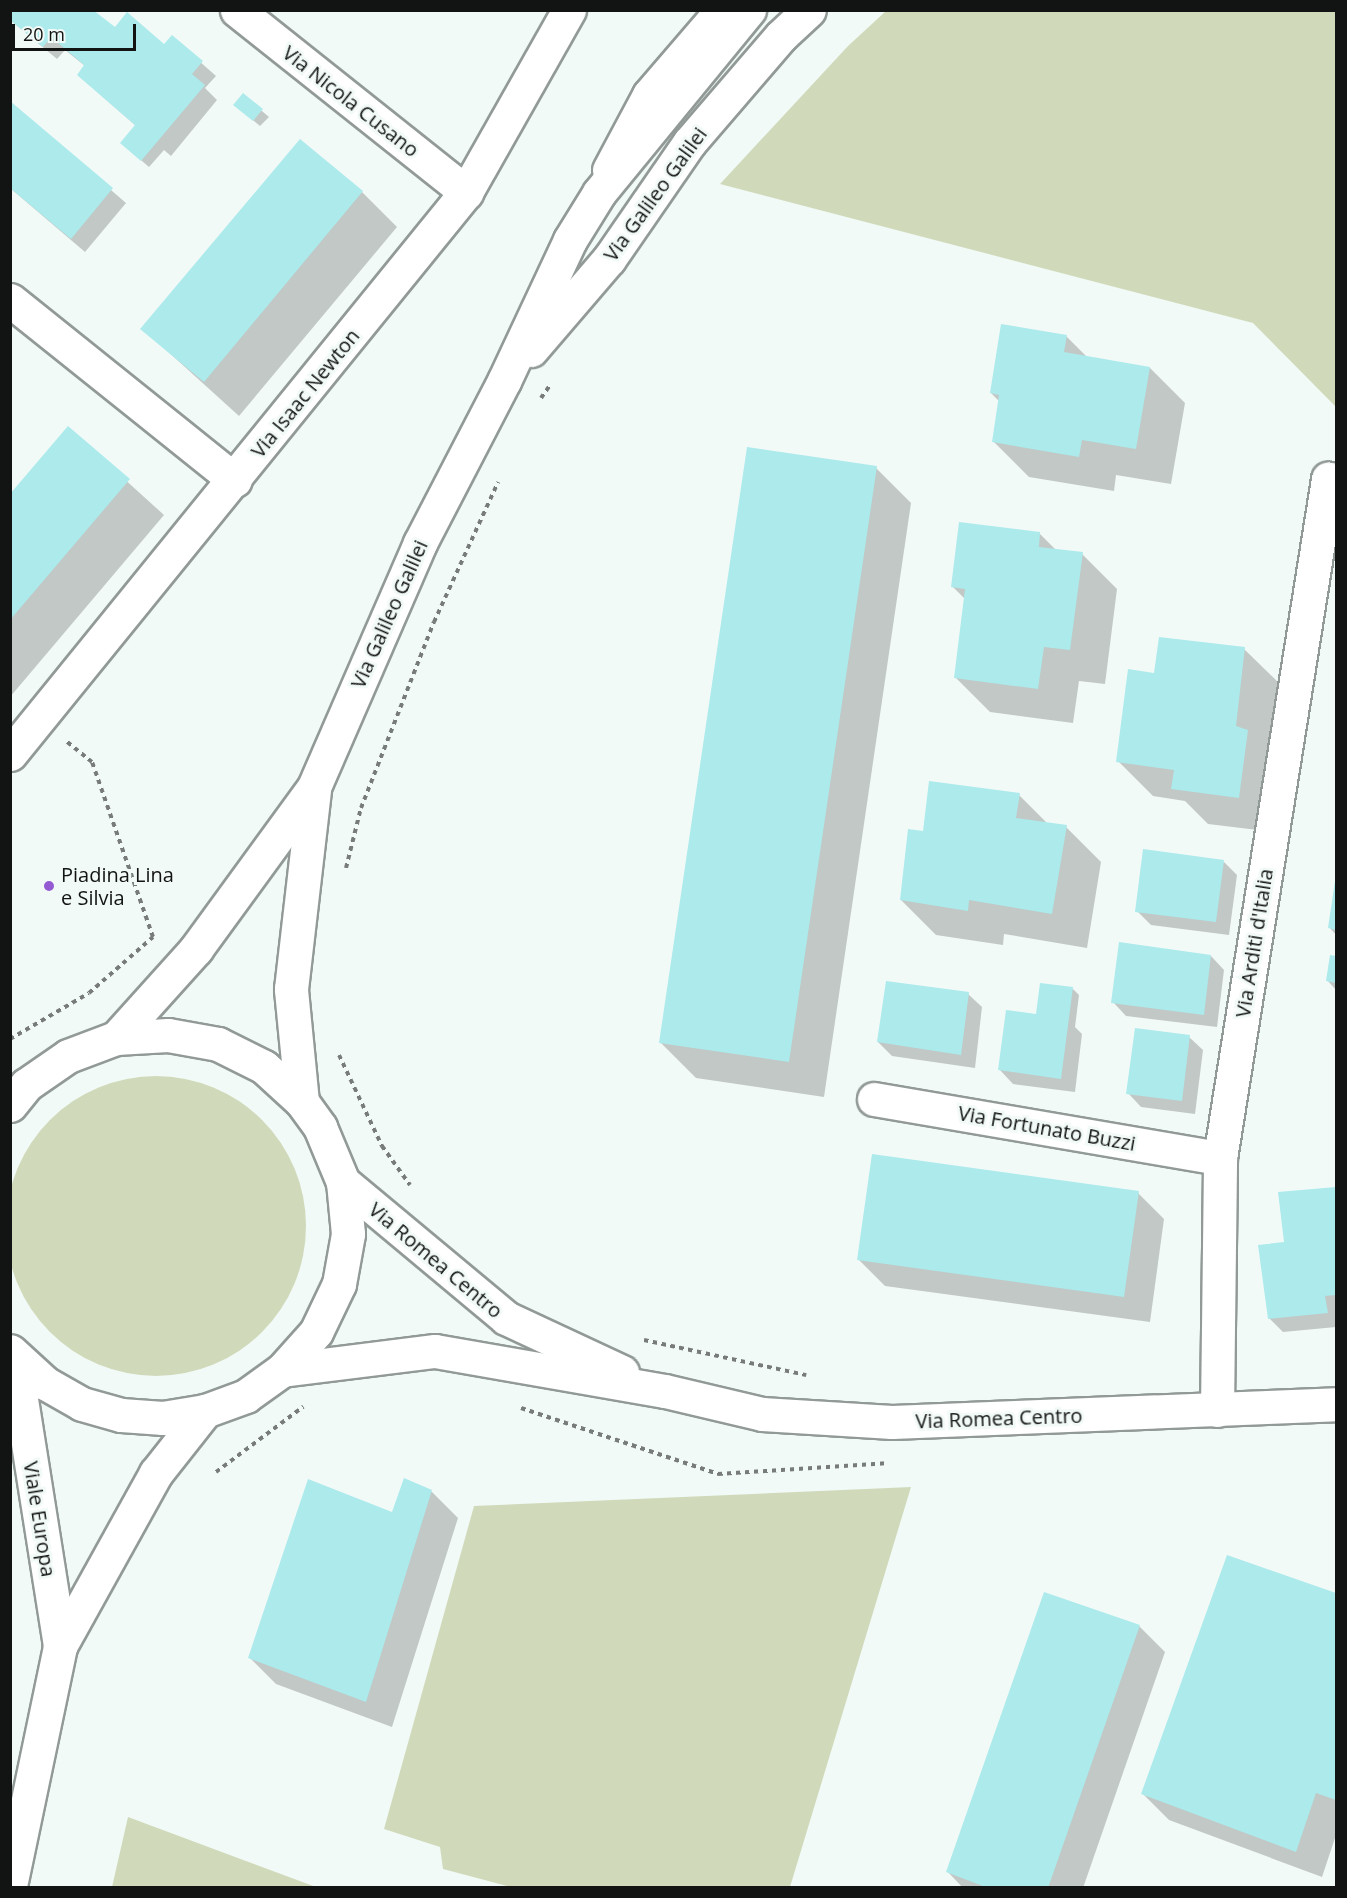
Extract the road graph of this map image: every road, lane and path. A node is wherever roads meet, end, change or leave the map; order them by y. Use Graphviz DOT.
graph roads {
  1 [pos="237,10"];
  2 [pos="569,10"];
  3 [pos="722,10"];
  4 [pos="749,10"];
  5 [pos="808,10"];
  6 [pos="785,23"];
  7 [pos="466,192"];
  8 [pos="599,193"];
  9 [pos="10,300"];
  10 [pos="504,381"];
  11 [pos="553,381"];
  12 [pos="540,400"];
  13 [pos="502,473"];
  14 [pos="1328,479"];
  15 [pos="235,480"];
  16 [pos="41,720"];
  17 [pos="12,755"];
  18 [pos="314,787"];
  19 [pos="344,876"];
  20 [pos="116,1038"];
  21 [pos="10,1039"];
  22 [pos="337,1048"];
  23 [pos="16,1092"];
  24 [pos="874,1099"];
  25 [pos="302,1102"];
  26 [pos="1220,1158"];
  27 [pos="343,1182"];
  28 [pos="414,1191"];
  29 [pos="639,1338"];
  30 [pos="12,1353"];
  31 [pos="282,1370"];
  32 [pos="812,1376"];
  33 [pos="664,1391"];
  34 [pos="1336,1404"];
  35 [pos="314,1405"];
  36 [pos="517,1406"];
  37 [pos="1217,1410"];
  38 [pos="205,1412"];
  39 [pos="216,1472"];
  40 [pos="718,1474"];
  41 [pos="60,1646"];
  42 [pos="10,1886"];
  1 -- 7 [label="street, Via Nicola Cusano"];
  2 -- 7 [label="street, Via Isaac Newton"];
  3 -- 8 [label="street"];
  4 -- 8 [label="street, Via Galileo Galilei"];
  5 -- 6 [label="street, Via Galileo Galilei"];
  6 -- 10 [label="street, Via Galileo Galilei"];
  7 -- 15 [label="street, Via Isaac Newton"];
  8 -- 10 [label="street, Via Galileo Galilei"];
  9 -- 15 [label="street"];
  10 -- 18 [label="street, Via Galileo Galilei"];
  11 -- 12 [label="path"];
  13 -- 19 [label="path"];
  14 -- 26 [label="street, Via Arditi d'Italia"];
  15 -- 16 [label="street, Via Isaac Newton"];
  16 -- 17 [label="street, Via Isaac Newton"];
  16 -- 21 [label="path"];
  18 -- 20 [label="street, Via Galileo Galilei"];
  18 -- 25 [label="street, Via Galileo Galilei"];
  20 -- 23 [label="street"];
  20 -- 25 [label="street"];
  22 -- 28 [label="path"];
  24 -- 26 [label="street, Via Fortunato Buzzi"];
  25 -- 27 [label="street"];
  26 -- 37 [label="street, Via Arditi d'Italia"];
  27 -- 31 [label="street"];
  27 -- 33 [label="street, Via Romea Centro"];
  29 -- 32 [label="path"];
  30 -- 38 [label="street"];
  30 -- 41 [label="street, Viale Europa"];
  31 -- 33 [label="street, Via Romea Centro"];
  31 -- 38 [label="street"];
  33 -- 37 [label="street, Via Romea Centro"];
  34 -- 37 [label="street, Via Romea Centro"];
  35 -- 39 [label="path"];
  36 -- 40 [label="path"];
  38 -- 41 [label="street, Viale Europa"];
  41 -- 42 [label="street, Viale Europa"];
}
